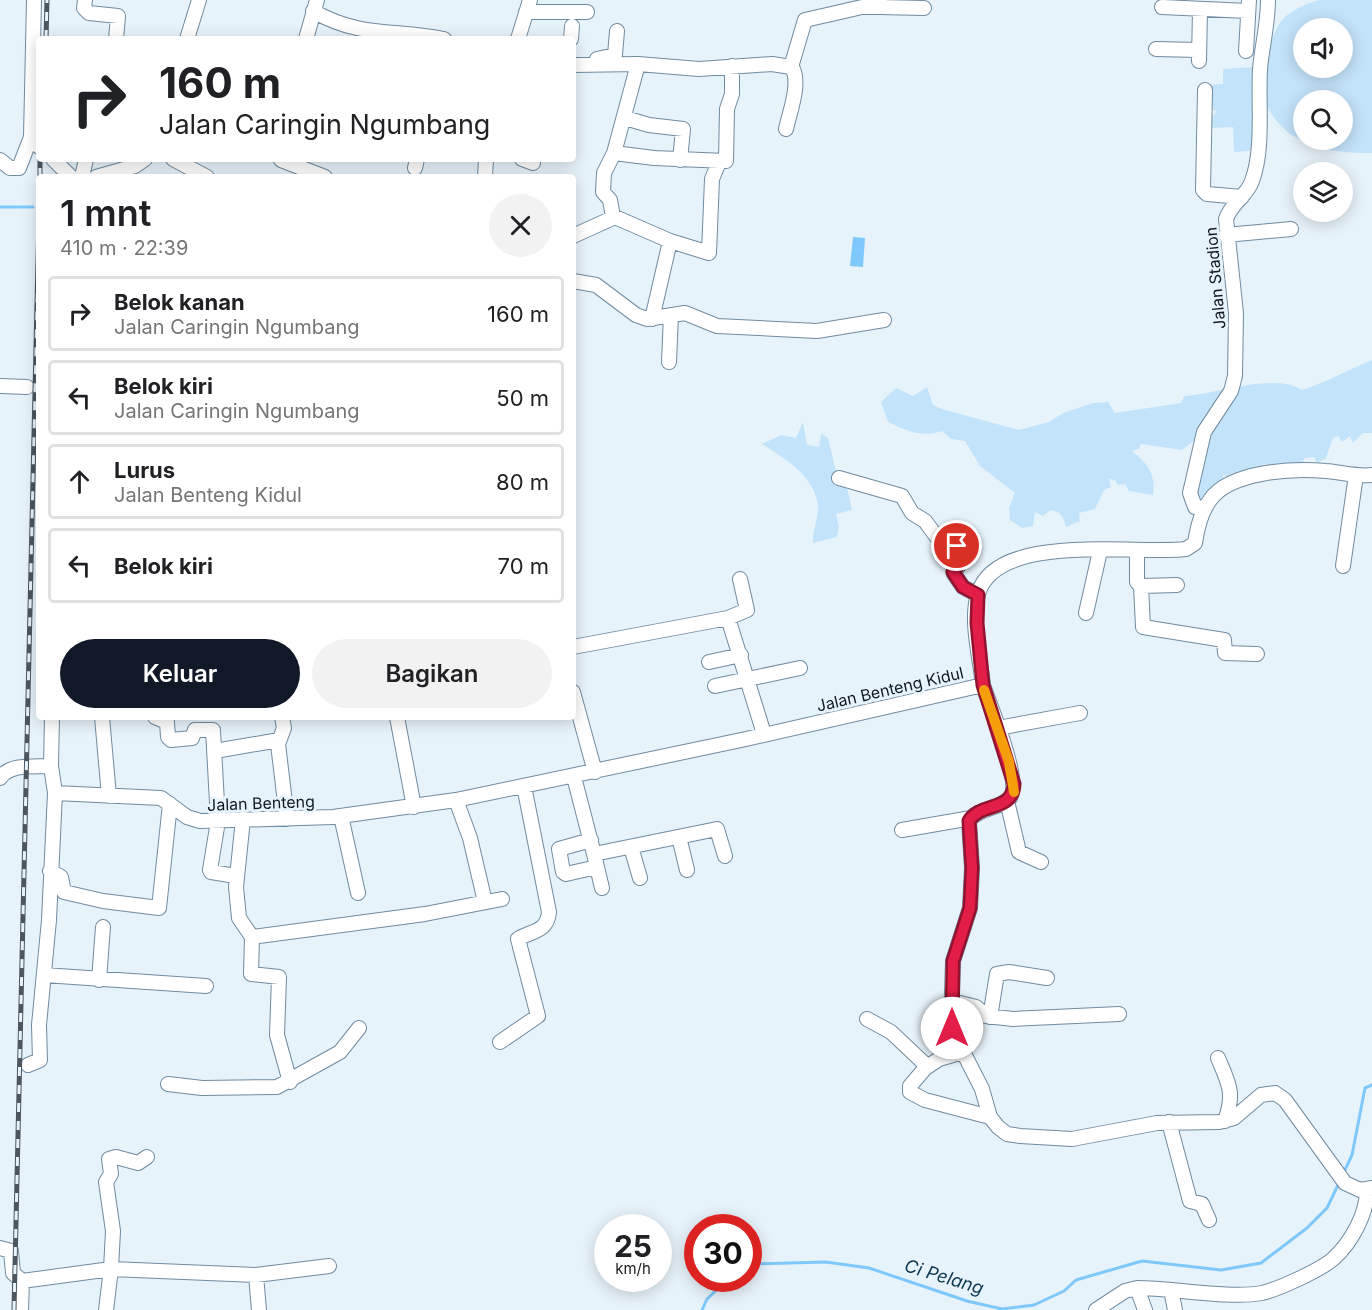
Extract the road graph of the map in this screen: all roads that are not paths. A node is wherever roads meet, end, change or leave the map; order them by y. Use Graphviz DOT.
graph roads {
  1 [pos="33,0"];
  2 [pos="85,0"];
  3 [pos="199,0"];
  4 [pos="1268,0"];
  5 [pos="880,4"];
  6 [pos="1177,4"];
  7 [pos="1248,5"];
  8 [pos="315,6"];
  9 [pos="528,6"];
  10 [pos="1162,7"];
  11 [pos="924,8"];
  12 [pos="1200,9"];
  13 [pos="587,12"];
  14 [pos="617,31"];
  15 [pos="116,36"];
  16 [pos="188,36"];
  17 [pos="307,36"];
  18 [pos="415,36"];
  19 [pos="519,36"];
  20 [pos="1156,49"];
  21 [pos="1246,51"];
  22 [pos="576,62"];
  23 [pos="576,63"];
  24 [pos="638,64"];
  25 [pos="732,66"];
  26 [pos="792,67"];
  27 [pos="1205,90"];
  28 [pos="625,118"];
  29 [pos="786,129"];
  30 [pos="35,142"];
  31 [pos="614,153"];
  32 [pos="0,160"];
  33 [pos="680,160"];
  34 [pos="56,162"];
  35 [pos="139,162"];
  36 [pos="179,162"];
  37 [pos="719,162"];
  38 [pos="295,168"];
  39 [pos="121,172"];
  40 [pos="68,174"];
  41 [pos="201,174"];
  42 [pos="315,174"];
  43 [pos="1242,197"];
  44 [pos="613,217"];
  45 [pos="1291,229"];
  46 [pos="576,235"];
  47 [pos="1226,235"];
  48 [pos="670,241"];
  49 [pos="576,282"];
  50 [pos="671,315"];
  51 [pos="652,319"];
  52 [pos="884,320"];
  53 [pos="669,362"];
  54 [pos="0,386"];
  55 [pos="27,387"];
  56 [pos="1356,475"];
  57 [pos="1372,475"];
  58 [pos="839,478"];
  59 [pos="1205,508"];
  60 [pos="1137,550"];
  61 [pos="1100,551"];
  62 [pos="1343,566"];
  63 [pos="740,579"];
  64 [pos="1177,585"];
  65 [pos="1141,586"];
  66 [pos="978,595"];
  67 [pos="1086,613"];
  68 [pos="728,618"];
  69 [pos="576,646"];
  70 [pos="1257,654"];
  71 [pos="741,655"];
  72 [pos="709,662"];
  73 [pos="800,668"];
  74 [pos="748,679"];
  75 [pos="983,685"];
  76 [pos="715,686"];
  77 [pos="576,703"];
  78 [pos="1080,713"];
  79 [pos="52,720"];
  80 [pos="102,720"];
  81 [pos="163,720"];
  82 [pos="283,720"];
  83 [pos="398,720"];
  84 [pos="998,728"];
  85 [pos="764,734"];
  86 [pos="279,740"];
  87 [pos="215,750"];
  88 [pos="51,766"];
  89 [pos="595,772"];
  90 [pos="574,777"];
  91 [pos="0,778"];
  92 [pos="524,786"];
  93 [pos="55,793"];
  94 [pos="109,796"];
  95 [pos="456,800"];
  96 [pos="1007,801"];
  97 [pos="170,804"];
  98 [pos="414,807"];
  99 [pos="341,816"];
  100 [pos="970,818"];
  101 [pos="243,819"];
  102 [pos="287,819"];
  103 [pos="218,821"];
  104 [pos="902,830"];
  105 [pos="679,837"];
  106 [pos="591,840"];
  107 [pos="631,847"];
  108 [pos="724,856"];
  109 [pos="595,861"];
  110 [pos="1041,862"];
  111 [pos="687,870"];
  112 [pos="50,871"];
  113 [pos="236,876"];
  114 [pos="640,878"];
  115 [pos="602,888"];
  116 [pos="358,893"];
  117 [pos="502,899"];
  118 [pos="485,902"];
  119 [pos="103,927"];
  120 [pos="252,937"];
  121 [pos="44,975"];
  122 [pos="1047,978"];
  123 [pos="99,980"];
  124 [pos="206,986"];
  125 [pos="952,1001"];
  126 [pos="1119,1014"];
  127 [pos="990,1017"];
  128 [pos="867,1019"];
  129 [pos="359,1028"];
  130 [pos="500,1042"];
  131 [pos="963,1052"];
  132 [pos="1218,1058"];
  133 [pos="28,1065"];
  134 [pos="927,1067"];
  135 [pos="290,1082"];
  136 [pos="168,1084"];
  137 [pos="990,1117"];
  138 [pos="1225,1121"];
  139 [pos="1169,1122"];
  140 [pos="147,1157"];
  141 [pos="1369,1189"];
  142 [pos="1209,1220"];
  143 [pos="0,1248"];
  144 [pos="330,1266"];
  145 [pos="111,1269"];
  146 [pos="256,1275"];
  147 [pos="22,1281"];
  148 [pos="1137,1288"];
  149 [pos="1171,1290"];
  150 [pos="1102,1308"];
  151 [pos="21,1310"];
  152 [pos="106,1310"];
  153 [pos="259,1310"];
  154 [pos="1145,1310"];
  155 [pos="1175,1310"];
  1 -- 30 [label="street"];
  2 -- 15 [label="street"];
  3 -- 16 [label="street"];
  4 -- 43 [label="street, Jalan Stadion"];
  5 -- 11 [label="street"];
  5 -- 26 [label="street"];
  6 -- 10 [label="street"];
  6 -- 12 [label="street"];
  7 -- 12 [label="street"];
  7 -- 21 [label="street"];
  8 -- 17 [label="street"];
  8 -- 18 [label="street"];
  9 -- 13 [label="street"];
  9 -- 19 [label="street"];
  12 -- 20 [label="street"];
  14 -- 22 [label="street"];
  23 -- 24 [label="street"];
  24 -- 25 [label="street"];
  24 -- 28 [label="street"];
  25 -- 26 [label="street"];
  25 -- 37 [label="street"];
  26 -- 29 [label="street"];
  27 -- 43 [label="street"];
  28 -- 31 [label="street"];
  28 -- 33 [label="street"];
  30 -- 32 [label="street"];
  31 -- 33 [label="street"];
  31 -- 44 [label="street"];
  33 -- 37 [label="street"];
  34 -- 40 [label="street"];
  35 -- 39 [label="street"];
  36 -- 41 [label="street"];
  37 -- 48 [label="street"];
  38 -- 42 [label="street"];
  43 -- 47 [label="street, Jalan Stadion"];
  44 -- 46 [label="street"];
  44 -- 48 [label="street"];
  45 -- 47 [label="street"];
  47 -- 59 [label="street, Jalan Stadion"];
  48 -- 51 [label="street"];
  49 -- 51 [label="street"];
  50 -- 51 [label="street"];
  50 -- 52 [label="street"];
  50 -- 53 [label="street"];
  54 -- 55 [label="street"];
  56 -- 57 [label="street"];
  56 -- 59 [label="street"];
  56 -- 62 [label="street"];
  58 -- 66 [label="street"];
  59 -- 60 [label="street"];
  60 -- 61 [label="street"];
  60 -- 65 [label="street"];
  61 -- 66 [label="street"];
  61 -- 67 [label="street"];
  63 -- 68 [label="street"];
  64 -- 65 [label="street"];
  65 -- 70 [label="street"];
  66 -- 75 [label="street, Jalan Benteng Kidul"];
  68 -- 69 [label="street"];
  68 -- 71 [label="street"];
  71 -- 72 [label="street"];
  71 -- 74 [label="street"];
  73 -- 74 [label="street"];
  74 -- 76 [label="street"];
  74 -- 85 [label="street"];
  75 -- 84 [label="street"];
  75 -- 85 [label="street, Jalan Benteng Kidul"];
  77 -- 89 [label="street"];
  78 -- 84 [label="street"];
  79 -- 88 [label="street"];
  80 -- 94 [label="street"];
  81 -- 87 [label="street"];
  82 -- 86 [label="street"];
  83 -- 98 [label="street"];
  84 -- 96 [label="street"];
  85 -- 89 [label="street, Jalan Benteng Kidul"];
  86 -- 87 [label="street"];
  86 -- 102 [label="street"];
  87 -- 103 [label="street"];
  88 -- 91 [label="street"];
  88 -- 93 [label="street"];
  89 -- 90 [label="street, Jalan Benteng Kidul"];
  90 -- 92 [label="street, Jalan Benteng Kidul"];
  90 -- 106 [label="street"];
  92 -- 95 [label="street, Jalan Benteng Kidul"];
  92 -- 130 [label="street"];
  93 -- 94 [label="street, Jalan Benteng"];
  93 -- 112 [label="street"];
  94 -- 97 [label="street, Jalan Benteng"];
  95 -- 98 [label="street, Jalan Benteng Kidul"];
  95 -- 118 [label="street"];
  96 -- 100 [label="street"];
  96 -- 110 [label="street"];
  97 -- 103 [label="street, Jalan Benteng"];
  97 -- 112 [label="street"];
  98 -- 99 [label="street, Jalan Benteng"];
  99 -- 102 [label="street, Jalan Benteng"];
  99 -- 116 [label="street"];
  100 -- 104 [label="street"];
  100 -- 125 [label="street"];
  101 -- 102 [label="street, Jalan Benteng"];
  101 -- 103 [label="street, Jalan Benteng"];
  101 -- 113 [label="street"];
  103 -- 113 [label="street"];
  105 -- 107 [label="street"];
  105 -- 108 [label="street"];
  105 -- 111 [label="street"];
  106 -- 109 [label="street"];
  106 -- 109 [label="street"];
  107 -- 109 [label="street"];
  107 -- 114 [label="street"];
  109 -- 115 [label="street"];
  112 -- 121 [label="street"];
  113 -- 120 [label="street"];
  117 -- 118 [label="street"];
  118 -- 120 [label="street"];
  119 -- 123 [label="street"];
  120 -- 135 [label="street"];
  121 -- 123 [label="street"];
  121 -- 133 [label="street"];
  122 -- 127 [label="street"];
  123 -- 124 [label="street"];
  125 -- 127 [label="street"];
  125 -- 131 [label="street"];
  126 -- 127 [label="street"];
  128 -- 134 [label="street"];
  129 -- 135 [label="street"];
  131 -- 134 [label="street"];
  131 -- 137 [label="street"];
  132 -- 138 [label="street"];
  134 -- 137 [label="street"];
  135 -- 136 [label="street"];
  137 -- 139 [label="street"];
  138 -- 139 [label="street"];
  138 -- 141 [label="street"];
  139 -- 142 [label="street"];
  140 -- 145 [label="street"];
  141 -- 149 [label="street"];
  143 -- 147 [label="street"];
  144 -- 146 [label="street"];
  145 -- 146 [label="street"];
  145 -- 147 [label="street"];
  145 -- 152 [label="street"];
  146 -- 153 [label="street"];
  147 -- 151 [label="street"];
  148 -- 149 [label="street"];
  148 -- 150 [label="street"];
  148 -- 154 [label="street"];
  149 -- 155 [label="street"];
}
